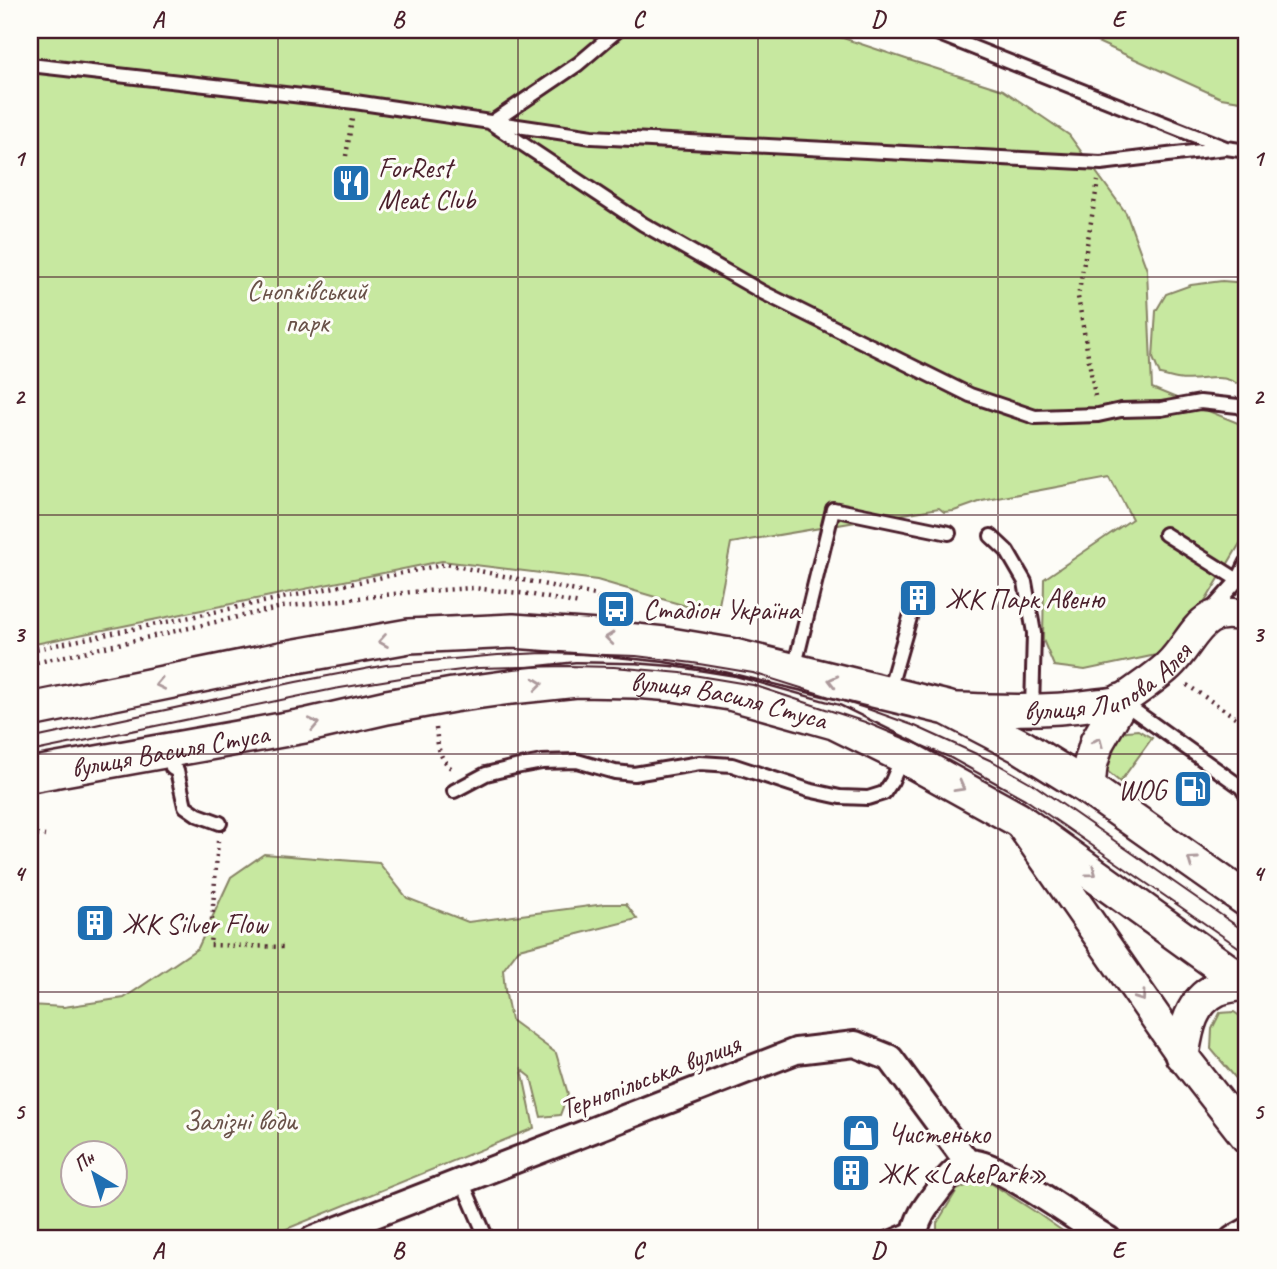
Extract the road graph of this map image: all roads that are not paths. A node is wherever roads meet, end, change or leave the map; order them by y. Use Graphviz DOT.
graph roads {
  1 [pos="618,30"];
  2 [pos="929,30"];
  3 [pos="30,65"];
  4 [pos="491,123"];
  5 [pos="1226,148"];
  6 [pos="1247,151"];
  7 [pos="1247,410"];
  8 [pos="935,531"];
  9 [pos="948,534"];
  10 [pos="1165,534"];
  11 [pos="991,536"];
  12 [pos="931,544"];
  13 [pos="1247,562"];
  14 [pos="1237,580"];
  15 [pos="911,614"];
  16 [pos="1247,617"];
  17 [pos="1200,624"];
  18 [pos="793,671"];
  19 [pos="888,694"];
  20 [pos="1121,701"];
  21 [pos="947,708"];
  22 [pos="30,710"];
  23 [pos="1032,710"];
  24 [pos="173,750"];
  25 [pos="903,756"];
  26 [pos="30,775"];
  27 [pos="1088,788"];
  28 [pos="454,791"];
  29 [pos="1247,796"];
  30 [pos="1017,818"];
  31 [pos="220,823"];
  32 [pos="1247,900"];
  33 [pos="1245,984"];
  34 [pos="1182,1055"];
  35 [pos="1247,1138"];
  36 [pos="968,1163"];
  37 [pos="462,1181"];
  38 [pos="1247,1231"];
  39 [pos="915,1233"];
  40 [pos="313,1239"];
  41 [pos="487,1239"];
  42 [pos="887,1239"];
  43 [pos="1108,1239"];
  44 [pos="1233,1239"];
  1 -- 4 [label="lane"];
  2 -- 5 [label="lane"];
  3 -- 4 [label="lane"];
  4 -- 5 [label="lane"];
  4 -- 7 [label="lane"];
  5 -- 6 [label="lane"];
  8 -- 9 [label="lane"];
  8 -- 12 [label="lane"];
  8 -- 18 [label="lane"];
  10 -- 14 [label="lane"];
  11 -- 23 [label="lane"];
  13 -- 14 [label="lane"];
  14 -- 17 [label="lane"];
  15 -- 19 [label="lane"];
  16 -- 17 [label="street, вулиця Липова Алея"];
  17 -- 20 [label="street, вулиця Липова Алея"];
  19 -- 18 [label="main road, вулиця Василя Стуса, one-way"];
  18 -- 22 [label="main road, вулиця Василя Стуса, one-way"];
  19 -- 21 [label="main road, вулиця Василя Стуса"];
  20 -- 23 [label="street, вулиця Липова Алея"];
  27 -- 20 [label="main road, one-way"];
  20 -- 29 [label="lane"];
  21 -- 23 [label="street, вулиця Липова Алея"];
  21 -- 27 [label="main road, вулиця Василя Стуса"];
  24 -- 25 [label="main road, вулиця Василя Стуса, one-way"];
  24 -- 26 [label="main road, вулиця Василя Стуса"];
  24 -- 31 [label="lane"];
  25 -- 28 [label="lane"];
  25 -- 30 [label="main road, вулиця Василя Стуса, one-way"];
  32 -- 27 [label="main road, вулиця Василя Стуса, one-way"];
  30 -- 33 [label="main road, one-way"];
  30 -- 34 [label="street, вулиця Василя Стуса, one-way"];
  33 -- 34 [label="main road"];
  34 -- 35 [label="street, вулиця Василя Стуса"];
  36 -- 37 [label="street, Тернопільська вулиця"];
  36 -- 39 [label="street"];
  36 -- 43 [label="street"];
  37 -- 40 [label="street, Тернопільська вулиця"];
  37 -- 41 [label="lane"];
  38 -- 44 [label="street"];
  39 -- 42 [label="lane"];
}
